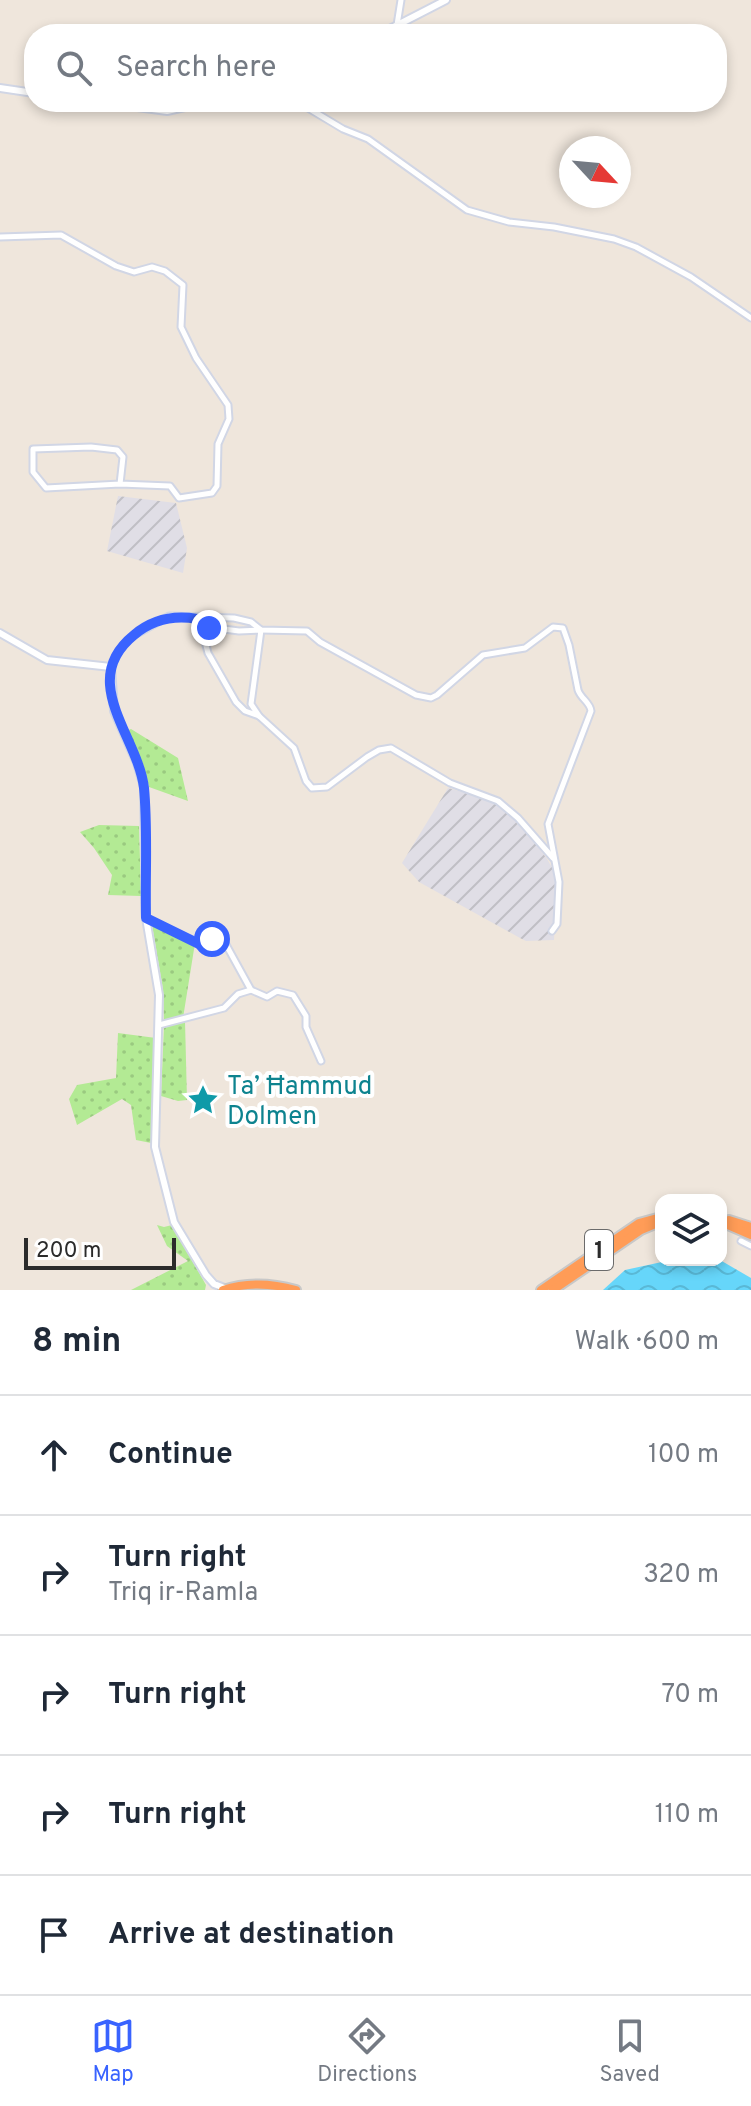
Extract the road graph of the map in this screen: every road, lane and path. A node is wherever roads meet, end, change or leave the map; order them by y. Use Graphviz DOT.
graph roads {
  1 [pos="401,0"];
  2 [pos="446,0"];
  3 [pos="397,24"];
  4 [pos="399,24"];
  5 [pos="0,88"];
  6 [pos="24,92"];
  7 [pos="315,112"];
  8 [pos="0,237"];
  9 [pos="751,318"];
  10 [pos="120,484"];
  11 [pos="197,619"];
  12 [pos="201,626"];
  13 [pos="261,630"];
  14 [pos="0,633"];
  15 [pos="111,667"];
  16 [pos="259,716"];
  17 [pos="556,862"];
  18 [pos="146,918"];
  19 [pos="552,931"];
  20 [pos="251,990"];
  21 [pos="159,1025"];
  22 [pos="321,1061"];
  23 [pos="655,1220"];
  24 [pos="727,1221"];
  25 [pos="655,1222"];
  26 [pos="727,1223"];
  27 [pos="751,1227"];
  28 [pos="751,1235"];
  29 [pos="741,1241"];
  30 [pos="751,1246"];
  31 [pos="206,1275"];
  32 [pos="225,1289"];
  33 [pos="209,1290"];
  34 [pos="296,1290"];
  35 [pos="541,1290"];
  36 [pos="553,1290"];
  1 -- 3 [label="street"];
  2 -- 4 [label="main road"];
  5 -- 6 [label="main road"];
  7 -- 9 [label="street"];
  8 -- 10 [label="street"];
  10 -- 10 [label="street"];
  11 -- 12 [label="street"];
  11 -- 13 [label="street"];
  11 -- 15 [label="street"];
  12 -- 13 [label="street"];
  12 -- 16 [label="street"];
  13 -- 16 [label="street"];
  13 -- 17 [label="street"];
  14 -- 15 [label="main road"];
  15 -- 18 [label="main road"];
  16 -- 17 [label="street"];
  17 -- 19 [label="street"];
  18 -- 20 [label="street"];
  18 -- 21 [label="main road"];
  20 -- 21 [label="street"];
  20 -- 22 [label="street"];
  21 -- 31 [label="main road"];
  23 -- 35 [label="highway, 1"];
  24 -- 27 [label="highway"];
  25 -- 36 [label="highway, 1"];
  26 -- 28 [label="highway"];
  29 -- 30 [label="street"];
  31 -- 32 [label="main road"];
  31 -- 33 [label="main road"];
  32 -- 34 [label="highway"];
}
